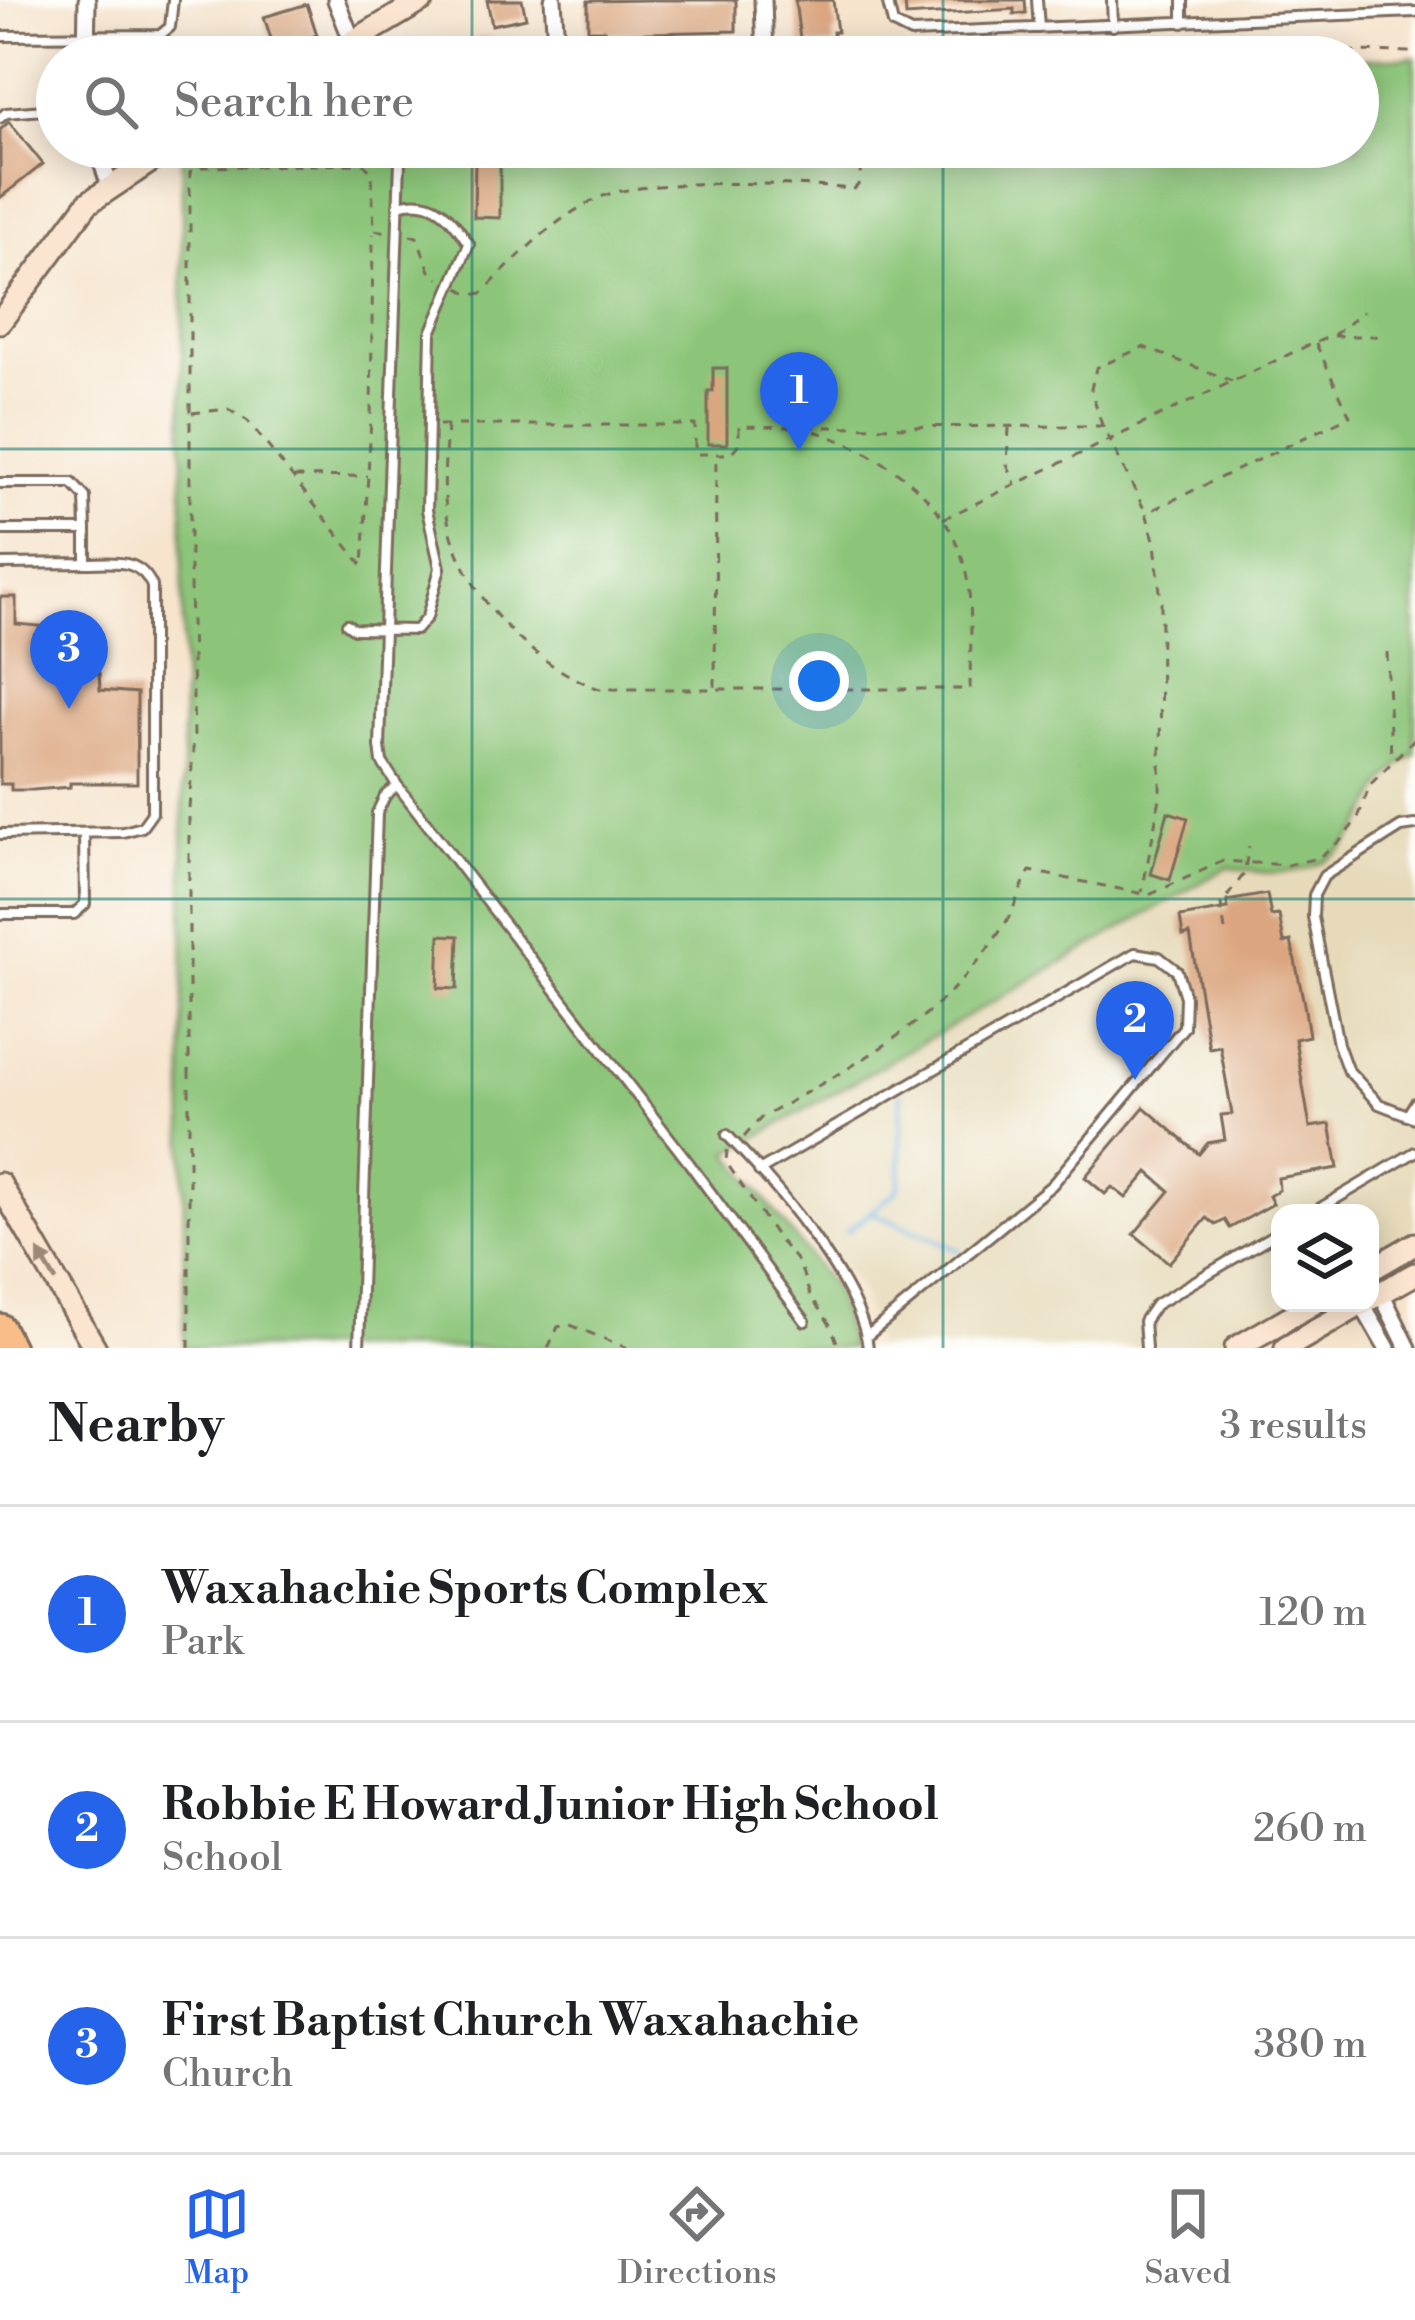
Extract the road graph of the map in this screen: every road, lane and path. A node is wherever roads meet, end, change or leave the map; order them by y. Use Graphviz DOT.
graph roads {
  1 [pos="87,0"];
  2 [pos="173,0"];
  3 [pos="336,0"];
  4 [pos="424,0"];
  5 [pos="553,0"];
  6 [pos="763,0"];
  7 [pos="887,0"];
  8 [pos="1037,0"];
  9 [pos="1112,0"];
  10 [pos="1183,0"];
  11 [pos="1361,0"];
  12 [pos="1415,12"];
  13 [pos="1362,16"];
  14 [pos="1183,23"];
  15 [pos="1113,26"];
  16 [pos="1039,28"];
  17 [pos="0,36"];
  18 [pos="86,36"];
  19 [pos="351,36"];
  20 [pos="376,36"];
  21 [pos="556,36"];
  22 [pos="765,36"];
  23 [pos="1379,51"];
  24 [pos="1415,52"];
  25 [pos="36,111"];
  26 [pos="0,118"];
  27 [pos="104,168"];
  28 [pos="139,168"];
  29 [pos="194,168"];
  30 [pos="367,168"];
  31 [pos="397,168"];
  32 [pos="862,168"];
  33 [pos="110,187"];
  34 [pos="398,205"];
  35 [pos="374,230"];
  36 [pos="397,233"];
  37 [pos="449,284"];
  38 [pos="1364,311"];
  39 [pos="0,322"];
  40 [pos="1331,336"];
  41 [pos="1379,336"];
  42 [pos="1315,342"];
  43 [pos="1233,382"];
  44 [pos="190,413"];
  45 [pos="431,425"];
  46 [pos="446,425"];
  47 [pos="1009,426"];
  48 [pos="801,427"];
  49 [pos="1103,427"];
  50 [pos="1109,441"];
  51 [pos="716,454"];
  52 [pos="367,476"];
  53 [pos="292,477"];
  54 [pos="0,483"];
  55 [pos="1016,485"];
  56 [pos="1147,513"];
  57 [pos="943,519"];
  58 [pos="0,530"];
  59 [pos="86,530"];
  60 [pos="86,563"];
  61 [pos="0,564"];
  62 [pos="347,624"];
  63 [pos="383,630"];
  64 [pos="1387,652"];
  65 [pos="715,689"];
  66 [pos="1415,738"];
  67 [pos="1391,761"];
  68 [pos="398,785"];
  69 [pos="1415,825"];
  70 [pos="84,833"];
  71 [pos="0,834"];
  72 [pos="1250,846"];
  73 [pos="1247,861"];
  74 [pos="1142,894"];
  75 [pos="0,914"];
  76 [pos="1225,930"];
  77 [pos="1415,1103"];
  78 [pos="1411,1117"];
  79 [pos="727,1135"];
  80 [pos="735,1144"];
  81 [pos="1415,1152"];
  82 [pos="759,1171"];
  83 [pos="0,1184"];
  84 [pos="1327,1204"];
  85 [pos="1271,1236"];
  86 [pos="1415,1244"];
  87 [pos="1379,1265"];
  88 [pos="1415,1274"];
  89 [pos="1379,1292"];
  90 [pos="1298,1312"];
  91 [pos="1345,1312"];
  92 [pos="1373,1312"];
  93 [pos="1379,1312"];
  94 [pos="806,1321"];
  95 [pos="0,1328"];
  96 [pos="867,1336"];
  97 [pos="10,1348"];
  98 [pos="95,1348"];
  99 [pos="190,1348"];
  100 [pos="358,1348"];
  101 [pos="548,1348"];
  102 [pos="627,1348"];
  103 [pos="838,1348"];
  104 [pos="868,1348"];
  105 [pos="1146,1348"];
  106 [pos="1236,1348"];
  107 [pos="1286,1348"];
  108 [pos="1387,1348"];
  109 [pos="1408,1348"];
  1 -- 18 [label="street"];
  2 -- 18 [label="lane"];
  3 -- 19 [label="street"];
  4 -- 20 [label="street"];
  5 -- 21 [label="street"];
  6 -- 22 [label="street"];
  7 -- 16 [label="lane"];
  8 -- 16 [label="lane"];
  9 -- 15 [label="lane"];
  10 -- 14 [label="lane"];
  11 -- 13 [label="lane"];
  12 -- 13 [label="lane"];
  13 -- 14 [label="lane"];
  14 -- 15 [label="lane"];
  15 -- 16 [label="lane"];
  17 -- 18 [label="lane"];
  23 -- 24 [label="path"];
  25 -- 26 [label="lane"];
  27 -- 33 [label="street"];
  28 -- 33 [label="street"];
  29 -- 44 [label="path"];
  30 -- 35 [label="path"];
  31 -- 34 [label="lane"];
  32 -- 37 [label="path"];
  33 -- 39 [label="street"];
  34 -- 36 [label="lane"];
  34 -- 37 [label="lane"];
  35 -- 36 [label="path"];
  35 -- 52 [label="path"];
  36 -- 37 [label="path"];
  36 -- 63 [label="lane"];
  37 -- 45 [label="lane"];
  38 -- 40 [label="path"];
  40 -- 41 [label="path"];
  40 -- 42 [label="path"];
  42 -- 43 [label="path"];
  42 -- 56 [label="path"];
  43 -- 49 [label="path"];
  43 -- 50 [label="path"];
  44 -- 53 [label="path"];
  44 -- 99 [label="path"];
  45 -- 46 [label="path"];
  45 -- 63 [label="lane"];
  46 -- 51 [label="path"];
  46 -- 65 [label="path"];
  47 -- 48 [label="path"];
  47 -- 49 [label="path"];
  47 -- 55 [label="path"];
  48 -- 51 [label="path"];
  48 -- 57 [label="path"];
  49 -- 50 [label="path"];
  50 -- 55 [label="path"];
  50 -- 56 [label="path"];
  51 -- 65 [label="path"];
  52 -- 53 [label="path"];
  52 -- 53 [label="path"];
  54 -- 59 [label="lane"];
  55 -- 57 [label="path"];
  56 -- 74 [label="path"];
  57 -- 65 [label="path"];
  58 -- 59 [label="lane"];
  59 -- 60 [label="lane"];
  60 -- 61 [label="lane"];
  60 -- 70 [label="lane"];
  62 -- 63 [label="lane"];
  63 -- 68 [label="lane"];
  64 -- 67 [label="path"];
  66 -- 67 [label="path"];
  67 -- 73 [label="path"];
  68 -- 94 [label="lane"];
  68 -- 100 [label="lane"];
  69 -- 78 [label="lane"];
  70 -- 71 [label="lane"];
  70 -- 75 [label="lane"];
  72 -- 73 [label="path"];
  73 -- 74 [label="path"];
  73 -- 76 [label="path"];
  74 -- 80 [label="path"];
  77 -- 78 [label="lane"];
  79 -- 80 [label="lane"];
  80 -- 82 [label="lane"];
  80 -- 103 [label="path"];
  81 -- 84 [label="lane"];
  82 -- 96 [label="lane"];
  82 -- 96 [label="lane"];
  98 -- 83 [label="street, one-way"];
  85 -- 105 [label="lane"];
  86 -- 87 [label="street"];
  88 -- 89 [label="street"];
  90 -- 106 [label="street"];
  91 -- 107 [label="street"];
  92 -- 108 [label="street"];
  93 -- 109 [label="street"];
  95 -- 97 [label="highway"];
  96 -- 104 [label="lane"];
  101 -- 102 [label="path"];
}
